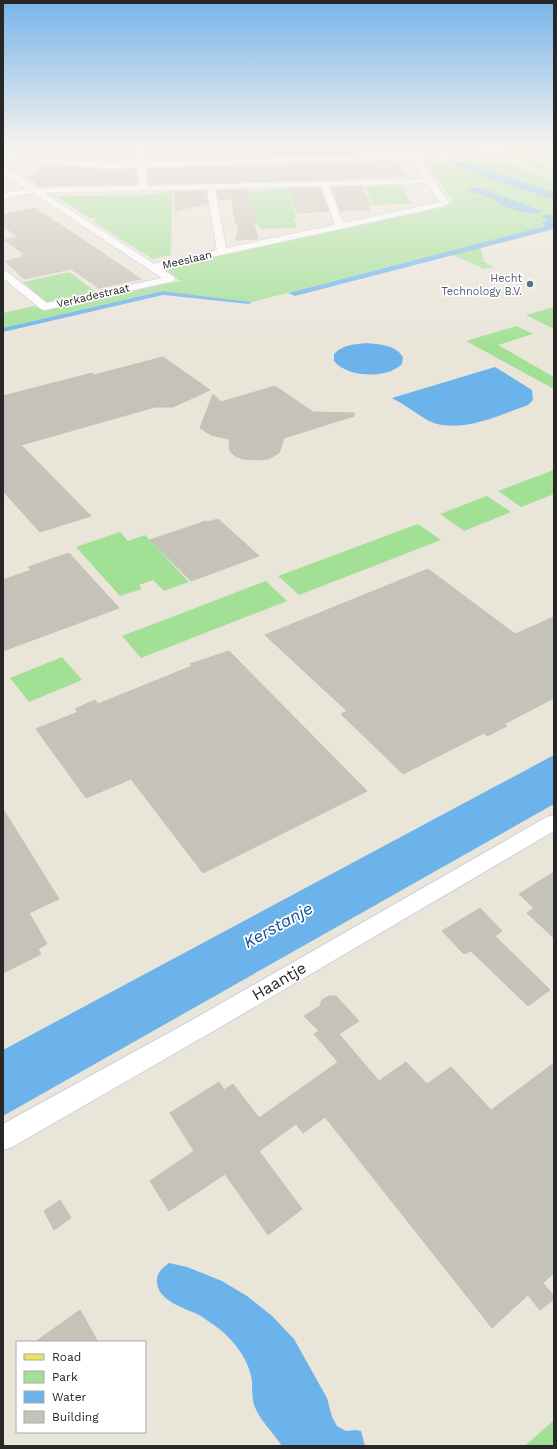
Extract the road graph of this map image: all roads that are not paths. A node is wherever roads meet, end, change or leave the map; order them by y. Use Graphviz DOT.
graph roads {
  1 [pos="70,213"];
  2 [pos="215,213"];
  3 [pos="335,213"];
  4 [pos="401,213"];
  5 [pos="340,226"];
  6 [pos="222,252"];
  7 [pos="154,267"];
  8 [pos="3,273"];
  9 [pos="20,287"];
  10 [pos="9,289"];
  11 [pos="554,822"];
  12 [pos="3,1138"];
  1 -- 7 [label="street"];
  2 -- 6 [label="street"];
  3 -- 5 [label="street"];
  4 -- 5 [label="street, Meeslaan"];
  5 -- 6 [label="street, Meeslaan"];
  6 -- 7 [label="street, Meeslaan"];
  7 -- 9 [label="street, Verkadestraat"];
  8 -- 9 [label="street, Verkadestraat"];
  9 -- 10 [label="street"];
  11 -- 12 [label="street, Haantje"];
}
